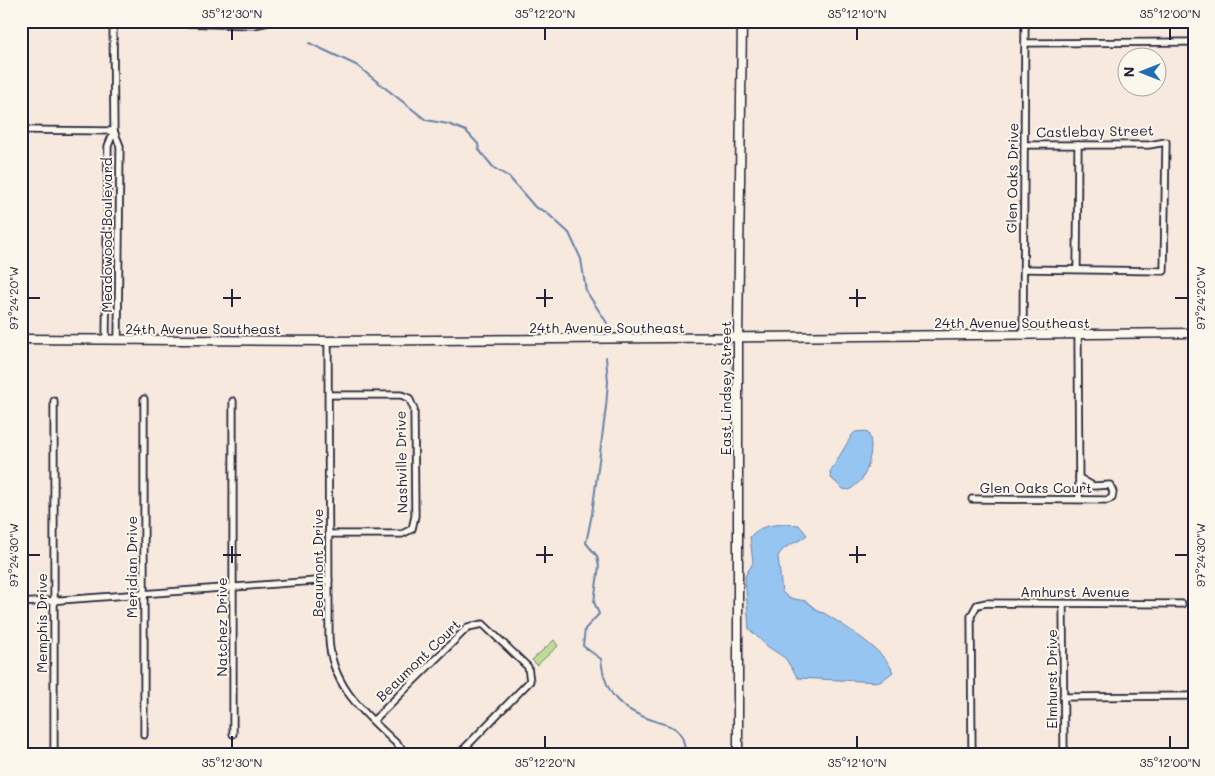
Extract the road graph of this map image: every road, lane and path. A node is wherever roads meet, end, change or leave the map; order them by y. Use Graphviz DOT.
graph roads {
  1 [pos="97,21"];
  2 [pos="274,21"];
  3 [pos="742,21"];
  4 [pos="1025,21"];
  5 [pos="114,22"];
  6 [pos="172,22"];
  7 [pos="1194,42"];
  8 [pos="1025,44"];
  9 [pos="21,130"];
  10 [pos="114,131"];
  11 [pos="1025,145"];
  12 [pos="1078,145"];
  13 [pos="1078,268"];
  14 [pos="1024,269"];
  15 [pos="1194,333"];
  16 [pos="1023,334"];
  17 [pos="1078,334"];
  18 [pos="21,339"];
  19 [pos="106,339"];
  20 [pos="738,339"];
  21 [pos="118,340"];
  22 [pos="328,341"];
  23 [pos="328,396"];
  24 [pos="144,399"];
  25 [pos="54,401"];
  26 [pos="233,401"];
  27 [pos="1079,478"];
  28 [pos="972,499"];
  29 [pos="1080,499"];
  30 [pos="329,534"];
  31 [pos="329,580"];
  32 [pos="233,587"];
  33 [pos="144,594"];
  34 [pos="54,601"];
  35 [pos="21,603"];
  36 [pos="1063,604"];
  37 [pos="1182,604"];
  38 [pos="1194,696"];
  39 [pos="1063,697"];
  40 [pos="374,720"];
  41 [pos="233,734"];
  42 [pos="144,735"];
  43 [pos="54,755"];
  44 [pos="408,755"];
  45 [pos="458,755"];
  46 [pos="738,755"];
  47 [pos="972,755"];
  48 [pos="1064,755"];
  1 -- 5 [label="street"];
  2 -- 6 [label="street"];
  3 -- 20 [label="street, East Lindsey Street"];
  4 -- 8 [label="street, Glen Oaks Drive"];
  5 -- 6 [label="street"];
  5 -- 10 [label="street, Meadowood Boulevard"];
  7 -- 8 [label="street"];
  8 -- 11 [label="street, Glen Oaks Drive"];
  9 -- 10 [label="street"];
  10 -- 19 [label="street, Meadowood Boulevard"];
  10 -- 21 [label="street, Meadowood Boulevard"];
  11 -- 12 [label="street, Castlebay Street"];
  11 -- 14 [label="street, Glen Oaks Drive"];
  12 -- 13 [label="street"];
  12 -- 13 [label="street, Castlebay Street"];
  13 -- 14 [label="street"];
  14 -- 16 [label="street, Glen Oaks Drive"];
  15 -- 17 [label="street, 24th Avenue Southeast"];
  16 -- 17 [label="street, 24th Avenue Southeast"];
  16 -- 20 [label="street, 24th Avenue Southeast"];
  17 -- 27 [label="street"];
  18 -- 19 [label="street, 24th Avenue Southeast"];
  19 -- 21 [label="street, 24th Avenue Southeast"];
  20 -- 22 [label="street, 24th Avenue Southeast"];
  20 -- 46 [label="street, East Lindsey Street"];
  21 -- 22 [label="street, 24th Avenue Southeast"];
  22 -- 23 [label="street, Beaumont Drive"];
  23 -- 30 [label="street, Beaumont Drive"];
  23 -- 30 [label="street, Nashville Drive"];
  24 -- 33 [label="street, Meridian Drive"];
  25 -- 34 [label="street, Memphis Drive"];
  26 -- 32 [label="street, Natchez Drive"];
  27 -- 29 [label="street"];
  27 -- 29 [label="street, Glen Oaks Court"];
  28 -- 29 [label="street, Glen Oaks Court"];
  30 -- 31 [label="street, Beaumont Drive"];
  31 -- 32 [label="street"];
  31 -- 40 [label="street, Beaumont Drive"];
  32 -- 33 [label="street"];
  32 -- 41 [label="street, Natchez Drive"];
  33 -- 34 [label="street"];
  33 -- 42 [label="street, Meridian Drive"];
  34 -- 35 [label="street"];
  34 -- 43 [label="street, Memphis Drive"];
  36 -- 37 [label="street, Amhurst Avenue"];
  36 -- 39 [label="street, Elmhurst Drive"];
  36 -- 47 [label="street, Amhurst Avenue"];
  38 -- 39 [label="street"];
  39 -- 48 [label="street, Elmhurst Drive"];
  40 -- 44 [label="street, Beaumont Drive"];
  40 -- 45 [label="street, Beaumont Court"];
}
